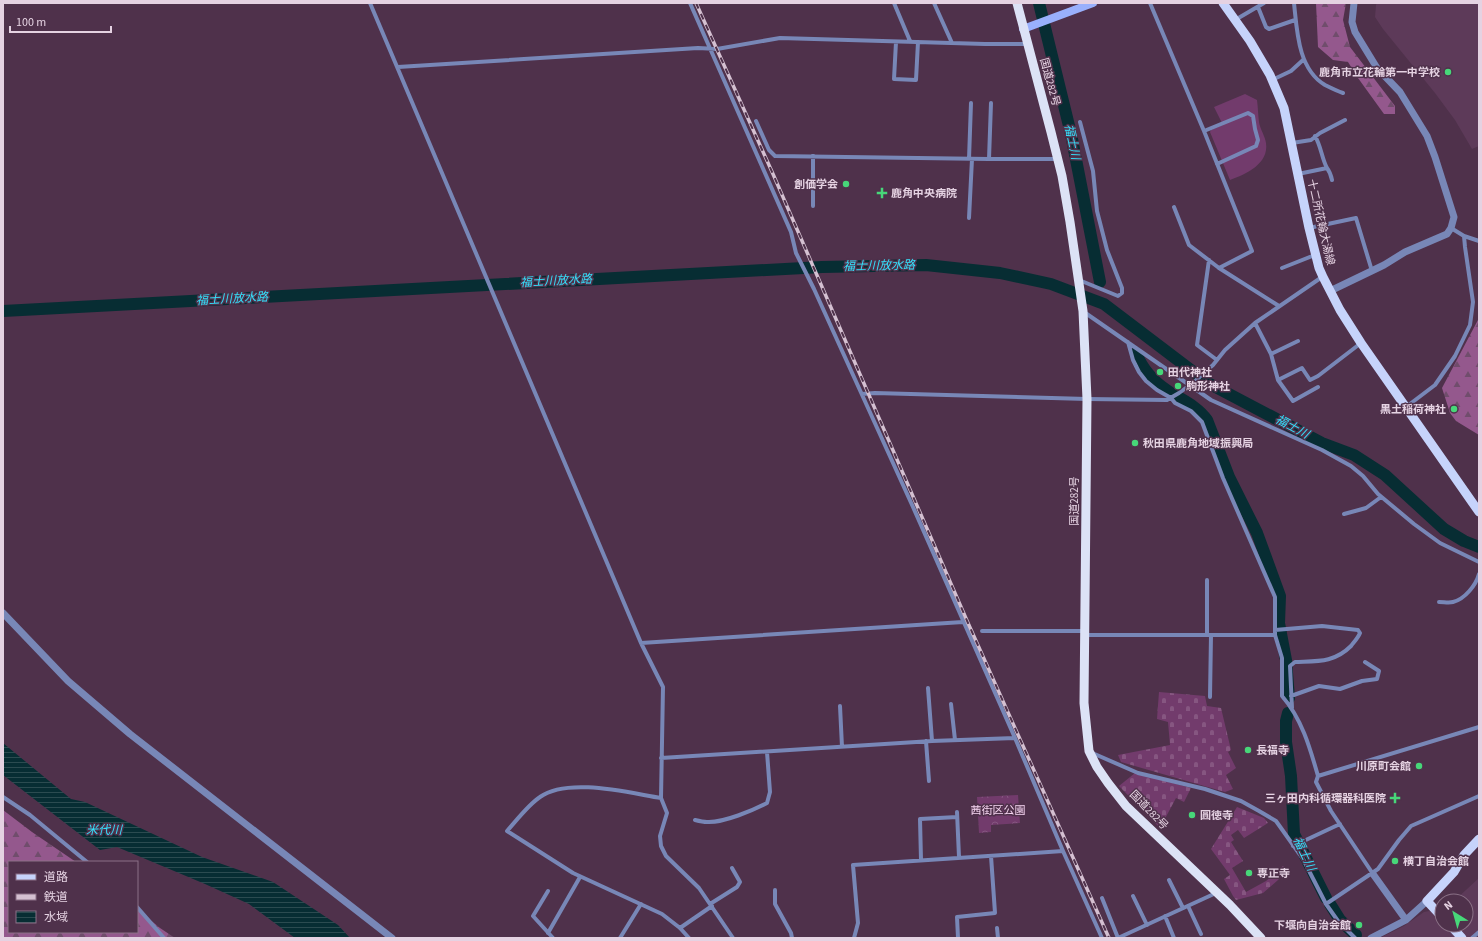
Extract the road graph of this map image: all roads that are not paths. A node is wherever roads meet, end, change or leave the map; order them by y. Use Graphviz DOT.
graph roads {
  1 [pos="370,3"];
  2 [pos="690,3"];
  3 [pos="894,3"];
  4 [pos="934,3"];
  5 [pos="1017,3"];
  6 [pos="1093,3"];
  7 [pos="1150,3"];
  8 [pos="1224,3"];
  9 [pos="1264,3"];
  10 [pos="1294,3"];
  11 [pos="1354,3"];
  12 [pos="1258,7"];
  13 [pos="1235,20"];
  14 [pos="1295,20"];
  15 [pos="1023,29"];
  16 [pos="910,41"];
  17 [pos="896,42"];
  18 [pos="918,42"];
  19 [pos="952,43"];
  20 [pos="1027,44"];
  21 [pos="709,49"];
  22 [pos="1304,60"];
  23 [pos="398,67"];
  24 [pos="1272,80"];
  25 [pos="1343,93"];
  26 [pos="971,103"];
  27 [pos="991,103"];
  28 [pos="1344,120"];
  29 [pos="756,121"];
  30 [pos="1080,122"];
  31 [pos="1204,131"];
  32 [pos="1315,136"];
  33 [pos="1292,143"];
  34 [pos="813,156"];
  35 [pos="971,159"];
  36 [pos="989,159"];
  37 [pos="1058,159"];
  38 [pos="1217,164"];
  39 [pos="1327,168"];
  40 [pos="1298,174"];
  41 [pos="1332,180"];
  42 [pos="813,206"];
  43 [pos="1174,208"];
  44 [pos="969,218"];
  45 [pos="1309,228"];
  46 [pos="1451,228"];
  47 [pos="1464,236"];
  48 [pos="1479,241"];
  49 [pos="1316,255"];
  50 [pos="1209,260"];
  51 [pos="1219,268"];
  52 [pos="1282,268"];
  53 [pos="1372,271"];
  54 [pos="1323,277"];
  55 [pos="1078,280"];
  56 [pos="1330,291"];
  57 [pos="1279,306"];
  58 [pos="1083,311"];
  59 [pos="1255,323"];
  60 [pos="1298,340"];
  61 [pos="1128,342"];
  62 [pos="1361,343"];
  63 [pos="1271,354"];
  64 [pos="1217,360"];
  65 [pos="1278,380"];
  66 [pos="1192,384"];
  67 [pos="1318,387"];
  68 [pos="862,394"];
  69 [pos="1172,398"];
  70 [pos="1087,399"];
  71 [pos="1406,407"];
  72 [pos="1381,497"];
  73 [pos="1479,512"];
  74 [pos="1344,514"];
  75 [pos="1479,562"];
  76 [pos="1479,574"];
  77 [pos="1207,580"];
  78 [pos="1439,602"];
  79 [pos="3,613"];
  80 [pos="963,622"];
  81 [pos="982,630"];
  82 [pos="1275,632"];
  83 [pos="1085,633"];
  84 [pos="1209,635"];
  85 [pos="641,642"];
  86 [pos="1365,662"];
  87 [pos="928,688"];
  88 [pos="1291,696"];
  89 [pos="1210,697"];
  90 [pos="951,704"];
  91 [pos="840,706"];
  92 [pos="1292,710"];
  93 [pos="1479,727"];
  94 [pos="1015,738"];
  95 [pos="955,740"];
  96 [pos="926,741"];
  97 [pos="932,741"];
  98 [pos="842,747"];
  99 [pos="1089,751"];
  100 [pos="768,752"];
  101 [pos="661,758"];
  102 [pos="1318,776"];
  103 [pos="929,781"];
  104 [pos="1479,796"];
  105 [pos="3,798"];
  106 [pos="661,798"];
  107 [pos="956,812"];
  108 [pos="957,817"];
  109 [pos="695,820"];
  110 [pos="1340,824"];
  111 [pos="1479,839"];
  112 [pos="1293,846"];
  113 [pos="1063,851"];
  114 [pos="991,856"];
  115 [pos="959,857"];
  116 [pos="921,860"];
  117 [pos="85,861"];
  118 [pos="732,868"];
  119 [pos="1373,874"];
  120 [pos="580,877"];
  121 [pos="1169,880"];
  122 [pos="775,890"];
  123 [pos="548,891"];
  124 [pos="1216,893"];
  125 [pos="1133,896"];
  126 [pos="1102,898"];
  127 [pos="1427,901"];
  128 [pos="641,904"];
  129 [pos="1326,904"];
  130 [pos="711,905"];
  131 [pos="1188,906"];
  132 [pos="138,908"];
  133 [pos="1183,908"];
  134 [pos="1434,908"];
  135 [pos="1165,916"];
  136 [pos="1406,920"];
  137 [pos="1147,925"];
  138 [pos="680,928"];
  139 [pos="997,928"];
  140 [pos="1479,932"];
  141 [pos="548,933"];
  142 [pos="1201,934"];
  143 [pos="164,938"];
  144 [pos="392,938"];
  145 [pos="552,938"];
  146 [pos="620,938"];
  147 [pos="689,938"];
  148 [pos="733,938"];
  149 [pos="792,938"];
  150 [pos="854,938"];
  151 [pos="958,938"];
  152 [pos="998,938"];
  153 [pos="1102,938"];
  154 [pos="1118,938"];
  155 [pos="1174,938"];
  156 [pos="1261,938"];
  157 [pos="1355,938"];
  158 [pos="1371,938"];
  159 [pos="1472,938"];
  1 -- 23 [label="street"];
  2 -- 21 [label="street"];
  3 -- 16 [label="street"];
  4 -- 19 [label="street"];
  5 -- 15 [label="highway, 国道282号"];
  6 -- 15 [label="main road"];
  7 -- 31 [label="street"];
  8 -- 13 [label="main road, 十二所花輪大湯線"];
  9 -- 12 [label="street"];
  10 -- 14 [label="street"];
  11 -- 46 [label="street"];
  12 -- 13 [label="street"];
  12 -- 14 [label="street"];
  13 -- 24 [label="main road, 十二所花輪大湯線"];
  14 -- 22 [label="street"];
  15 -- 20 [label="highway, 国道282号"];
  16 -- 17 [label="street"];
  16 -- 18 [label="street"];
  17 -- 18 [label="street"];
  17 -- 21 [label="street"];
  18 -- 19 [label="street"];
  19 -- 20 [label="street"];
  20 -- 37 [label="highway, 国道282号"];
  21 -- 23 [label="street"];
  21 -- 68 [label="street"];
  22 -- 24 [label="street"];
  22 -- 25 [label="street"];
  23 -- 85 [label="street"];
  24 -- 33 [label="main road, 十二所花輪大湯線"];
  26 -- 35 [label="street"];
  27 -- 36 [label="street"];
  28 -- 32 [label="street"];
  29 -- 34 [label="street"];
  30 -- 55 [label="street"];
  31 -- 38 [label="street"];
  31 -- 38 [label="street"];
  32 -- 33 [label="street"];
  32 -- 39 [label="street"];
  33 -- 40 [label="main road, 十二所花輪大湯線"];
  34 -- 35 [label="street"];
  34 -- 42 [label="street"];
  35 -- 36 [label="street"];
  35 -- 44 [label="street"];
  36 -- 37 [label="street"];
  37 -- 55 [label="highway, 国道282号"];
  38 -- 51 [label="street"];
  39 -- 40 [label="street"];
  39 -- 41 [label="street"];
  40 -- 45 [label="main road, 十二所花輪大湯線"];
  43 -- 50 [label="street"];
  45 -- 49 [label="main road, 十二所花輪大湯線"];
  45 -- 53 [label="street"];
  46 -- 47 [label="street"];
  46 -- 53 [label="street"];
  47 -- 48 [label="street"];
  47 -- 71 [label="street"];
  49 -- 52 [label="street"];
  49 -- 54 [label="main road, 十二所花輪大湯線"];
  50 -- 51 [label="street"];
  50 -- 64 [label="street"];
  51 -- 57 [label="street"];
  53 -- 56 [label="street"];
  54 -- 56 [label="main road, 十二所花輪大湯線"];
  54 -- 57 [label="street"];
  55 -- 58 [label="highway, 国道282号"];
  56 -- 62 [label="main road, 十二所花輪大湯線"];
  57 -- 59 [label="street"];
  58 -- 61 [label="street"];
  58 -- 70 [label="highway, 国道282号"];
  59 -- 63 [label="street"];
  59 -- 64 [label="street"];
  60 -- 63 [label="street"];
  61 -- 66 [label="street"];
  61 -- 69 [label="street"];
  62 -- 65 [label="street"];
  62 -- 71 [label="main road, 十二所花輪大湯線"];
  63 -- 65 [label="street"];
  64 -- 66 [label="street"];
  65 -- 67 [label="street"];
  66 -- 69 [label="street"];
  66 -- 72 [label="street"];
  68 -- 70 [label="street"];
  68 -- 80 [label="street"];
  69 -- 70 [label="street"];
  69 -- 82 [label="street"];
  70 -- 83 [label="highway, 国道282号"];
  71 -- 73 [label="main road, 十二所花輪大湯線"];
  72 -- 74 [label="street"];
  72 -- 75 [label="street"];
  76 -- 78 [label="street"];
  77 -- 84 [label="street"];
  79 -- 144 [label="street"];
  80 -- 85 [label="street"];
  80 -- 94 [label="street"];
  81 -- 83 [label="street"];
  82 -- 84 [label="street"];
  82 -- 88 [label="street"];
  82 -- 92 [label="street"];
  83 -- 84 [label="street"];
  83 -- 99 [label="highway, 国道282号"];
  84 -- 89 [label="street"];
  85 -- 101 [label="street"];
  86 -- 88 [label="street"];
  87 -- 97 [label="street"];
  88 -- 92 [label="street"];
  90 -- 95 [label="street"];
  91 -- 98 [label="street"];
  92 -- 102 [label="street"];
  93 -- 102 [label="street"];
  94 -- 95 [label="street"];
  94 -- 113 [label="street"];
  95 -- 97 [label="street"];
  96 -- 97 [label="street"];
  96 -- 98 [label="street"];
  96 -- 103 [label="street"];
  98 -- 100 [label="street"];
  99 -- 112 [label="street"];
  99 -- 124 [label="highway, 国道282号"];
  100 -- 101 [label="street"];
  100 -- 109 [label="street"];
  101 -- 106 [label="street"];
  102 -- 110 [label="street"];
  104 -- 119 [label="street"];
  105 -- 117 [label="street"];
  106 -- 120 [label="street"];
  106 -- 130 [label="street"];
  107 -- 108 [label="street"];
  108 -- 115 [label="street"];
  108 -- 116 [label="street"];
  110 -- 112 [label="street"];
  110 -- 119 [label="street"];
  111 -- 127 [label="main road"];
  112 -- 129 [label="street"];
  113 -- 114 [label="street"];
  113 -- 153 [label="street"];
  114 -- 115 [label="street"];
  114 -- 151 [label="street"];
  115 -- 116 [label="street"];
  116 -- 150 [label="street"];
  118 -- 130 [label="street"];
  119 -- 129 [label="street"];
  119 -- 136 [label="street"];
  120 -- 128 [label="street"];
  120 -- 141 [label="street"];
  121 -- 133 [label="street"];
  122 -- 149 [label="street"];
  123 -- 141 [label="street"];
  124 -- 131 [label="street"];
  124 -- 156 [label="highway, 国道282号"];
  125 -- 137 [label="street"];
  126 -- 154 [label="street"];
  127 -- 134 [label="main road"];
  127 -- 136 [label="street"];
  128 -- 138 [label="street"];
  128 -- 146 [label="street"];
  129 -- 157 [label="street"];
  130 -- 138 [label="street"];
  130 -- 148 [label="street"];
  131 -- 133 [label="street"];
  131 -- 142 [label="street"];
  132 -- 143 [label="street"];
  133 -- 135 [label="street"];
  135 -- 137 [label="street"];
  135 -- 155 [label="street"];
  136 -- 158 [label="street"];
  137 -- 154 [label="street"];
  138 -- 147 [label="street"];
  139 -- 152 [label="street"];
  140 -- 159 [label="street"];
  141 -- 145 [label="street"];
}
